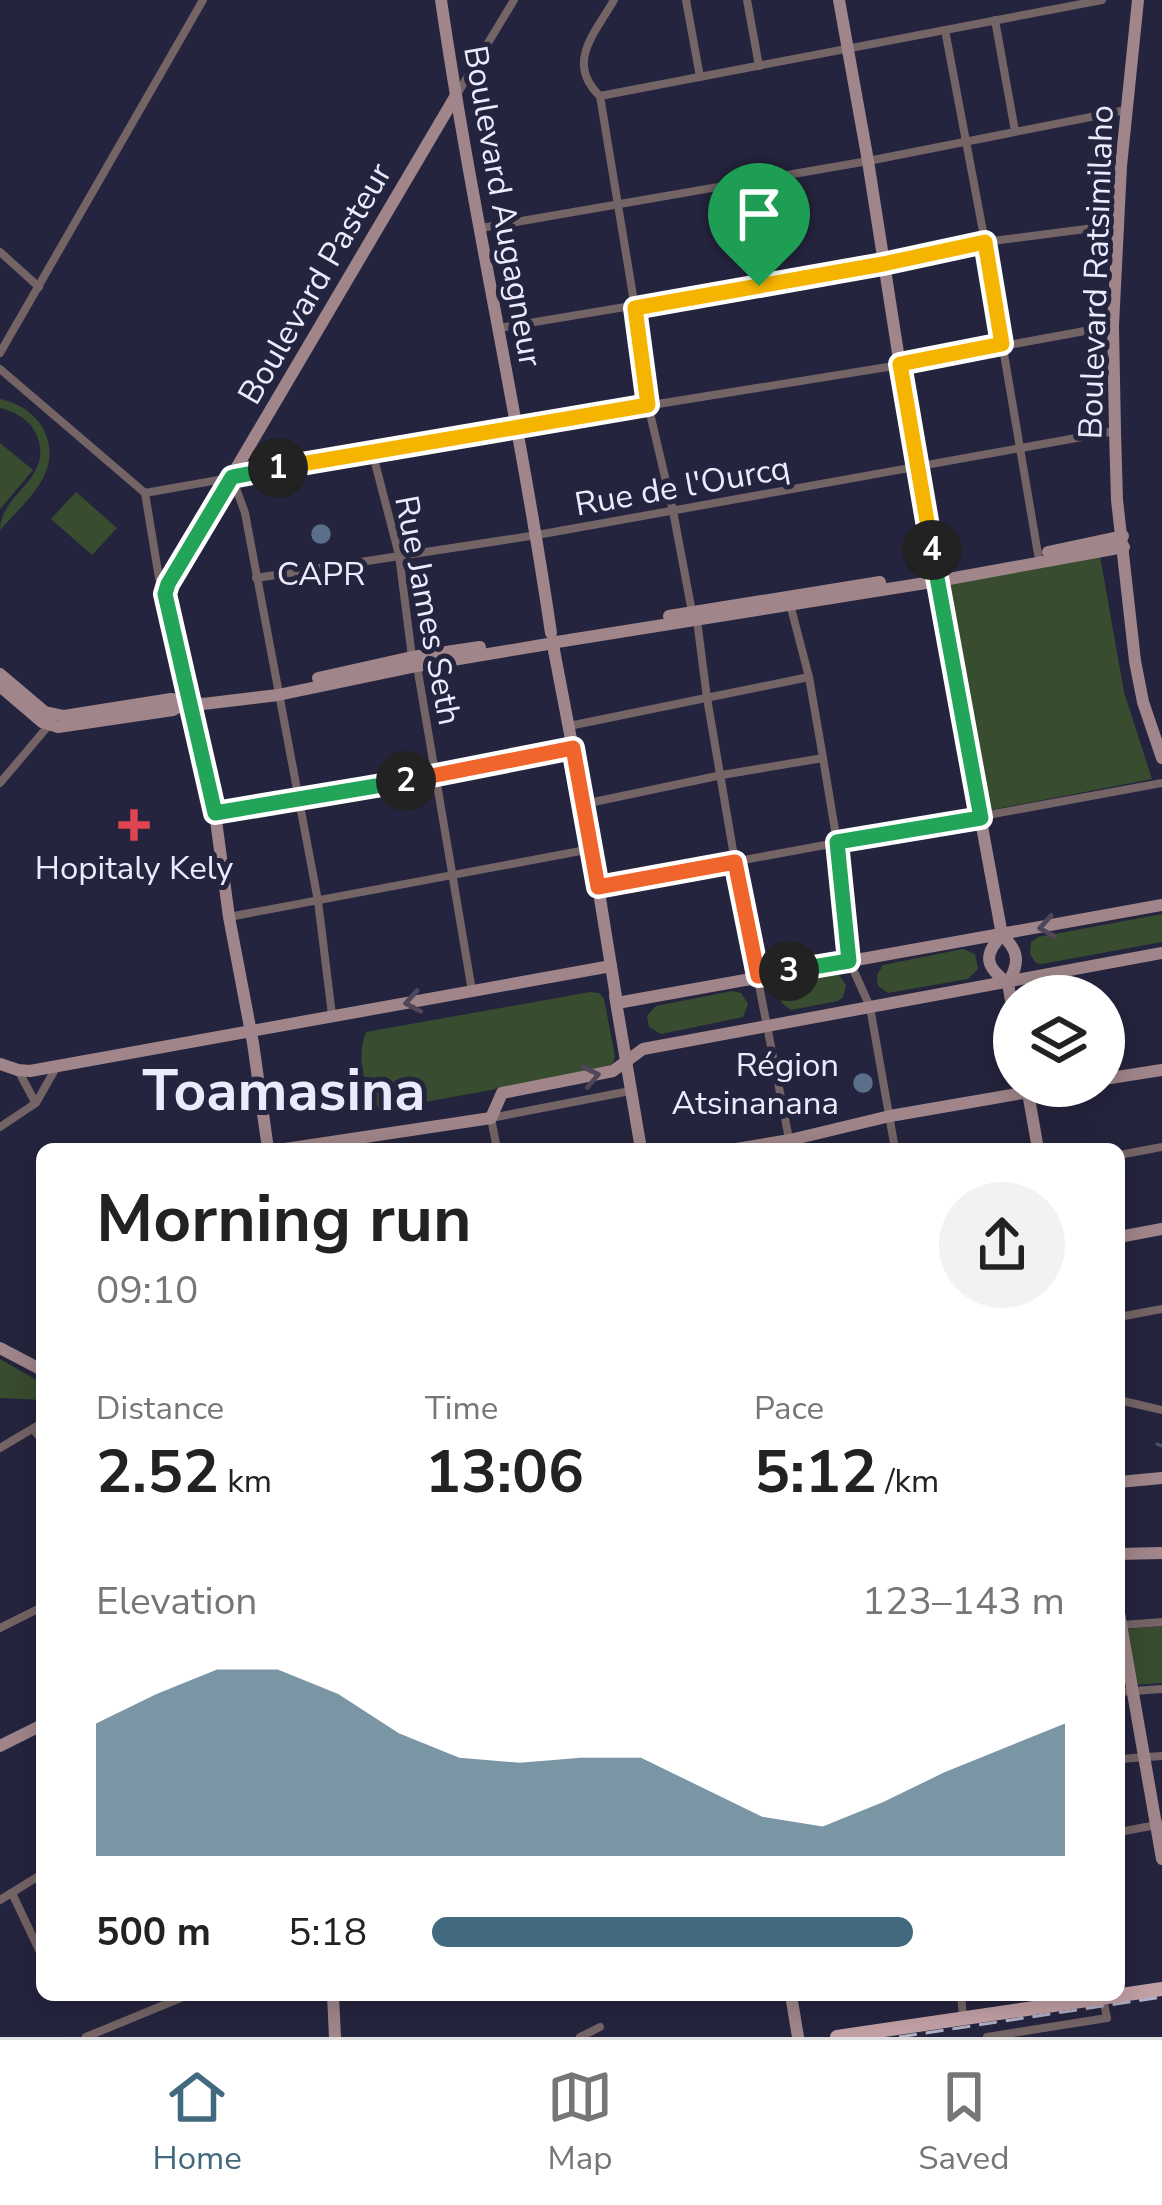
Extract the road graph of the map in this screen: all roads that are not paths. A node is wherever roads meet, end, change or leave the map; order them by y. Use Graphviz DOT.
graph roads {
  1 [pos="203,0"];
  2 [pos="441,0"];
  3 [pos="514,0"];
  4 [pos="614,0"];
  5 [pos="686,0"];
  6 [pos="747,0"];
  7 [pos="839,0"];
  8 [pos="1102,0"];
  9 [pos="1138,0"];
  10 [pos="995,20"];
  11 [pos="945,30"];
  12 [pos="847,49"];
  13 [pos="759,65"];
  14 [pos="700,77"];
  15 [pos="600,96"];
  16 [pos="455,97"];
  17 [pos="1126,110"];
  18 [pos="1015,131"];
  19 [pos="965,140"];
  20 [pos="868,161"];
  21 [pos="619,204"];
  22 [pos="1120,224"];
  23 [pos="482,227"];
  24 [pos="985,242"];
  25 [pos="0,252"];
  26 [pos="883,264"];
  27 [pos="39,287"];
  28 [pos="635,308"];
  29 [pos="1113,326"];
  30 [pos="498,328"];
  31 [pos="1002,344"];
  32 [pos="0,353"];
  33 [pos="900,364"];
  34 [pos="0,369"];
  35 [pos="648,405"];
  36 [pos="515,427"];
  37 [pos="1115,431"];
  38 [pos="1018,447"];
  39 [pos="372,451"];
  40 [pos="916,468"];
  41 [pos="232,477"];
  42 [pos="145,493"];
  43 [pos="673,512"];
  44 [pos="537,535"];
  45 [pos="1124,541"];
  46 [pos="1038,554"];
  47 [pos="399,555"];
  48 [pos="937,576"];
  49 [pos="256,578"];
  50 [pos="165,594"];
  51 [pos="790,600"];
  52 [pos="694,616"];
  53 [pos="552,640"];
  54 [pos="415,662"];
  55 [pos="0,674"];
  56 [pos="809,677"];
  57 [pos="0,686"];
  58 [pos="277,691"];
  59 [pos="707,698"];
  60 [pos="190,701"];
  61 [pos="51,720"];
  62 [pos="569,726"];
  63 [pos="573,748"];
  64 [pos="824,758"];
  65 [pos="1162,758"];
  66 [pos="722,775"];
  67 [pos="436,776"];
  68 [pos="0,784"];
  69 [pos="1162,784"];
  70 [pos="298,800"];
  71 [pos="584,804"];
  72 [pos="215,813"];
  73 [pos="981,818"];
  74 [pos="837,842"];
  75 [pos="592,849"];
  76 [pos="735,862"];
  77 [pos="453,876"];
  78 [pos="598,887"];
  79 [pos="318,902"];
  80 [pos="1162,905"];
  81 [pos="229,917"];
  82 [pos="1002,935"];
  83 [pos="1162,953"];
  84 [pos="849,961"];
  85 [pos="610,966"];
  86 [pos="997,975"];
  87 [pos="1013,975"];
  88 [pos="1049,975"];
  89 [pos="758,976"];
  90 [pos="993,986"];
  91 [pos="472,991"];
  92 [pos="616,999"];
  93 [pos="870,1007"];
  94 [pos="333,1017"];
  95 [pos="768,1027"];
  96 [pos="250,1030"];
  97 [pos="627,1060"];
  98 [pos="0,1064"];
  99 [pos="58,1064"];
  100 [pos="18,1070"];
  101 [pos="1162,1070"];
  102 [pos="1125,1076"];
  103 [pos="630,1091"];
  104 [pos="993,1096"];
  105 [pos="36,1103"];
  106 [pos="1030,1107"];
  107 [pos="890,1116"];
  108 [pos="491,1118"];
  109 [pos="0,1127"];
  110 [pos="267,1143"];
  111 [pos="325,1143"];
  112 [pos="496,1143"];
  113 [pos="640,1143"];
  114 [pos="790,1143"];
  115 [pos="797,1143"];
  116 [pos="894,1143"];
  117 [pos="1036,1143"];
  118 [pos="1162,1147"];
  119 [pos="1125,1154"];
  120 [pos="1162,1229"];
  121 [pos="1125,1236"];
  122 [pos="1162,1309"];
  123 [pos="1125,1316"];
  124 [pos="0,1348"];
  125 [pos="36,1367"];
  126 [pos="1125,1401"];
  127 [pos="1162,1410"];
  128 [pos="36,1427"];
  129 [pos="0,1448"];
  130 [pos="1162,1478"];
  131 [pos="1125,1481"];
  132 [pos="1162,1552"];
  133 [pos="1125,1554"];
  134 [pos="36,1609"];
  135 [pos="1125,1621"];
  136 [pos="1162,1622"];
  137 [pos="0,1628"];
  138 [pos="1162,1689"];
  139 [pos="1126,1691"];
  140 [pos="36,1727"];
  141 [pos="0,1746"];
  142 [pos="1144,1756"];
  143 [pos="1162,1756"];
  144 [pos="1125,1758"];
  145 [pos="1159,1824"];
  146 [pos="1125,1831"];
  147 [pos="1162,1859"];
  148 [pos="36,1878"];
  149 [pos="12,1892"];
  150 [pos="0,1900"];
  151 [pos="36,1944"];
  152 [pos="1162,1989"];
  153 [pos="1125,1995"];
  154 [pos="173,2001"];
  155 [pos="333,2001"];
  156 [pos="792,2001"];
  157 [pos="962,2001"];
  158 [pos="1044,2001"];
  159 [pos="1103,2001"];
  160 [pos="963,2018"];
  161 [pos="600,2027"];
  162 [pos="86,2037"];
  163 [pos="335,2037"];
  164 [pos="580,2037"];
  165 [pos="798,2037"];
  166 [pos="837,2037"];
  167 [pos="987,2037"];
  1 -- 27 [label="street"];
  2 -- 16 [label="street, Boulevard Augagneur"];
  3 -- 16 [label="street, Boulevard Pasteur"];
  4 -- 15 [label="street"];
  5 -- 14 [label="street"];
  6 -- 13 [label="street"];
  7 -- 12 [label="street"];
  8 -- 10 [label="street"];
  9 -- 17 [label="street, Boulevard Ratsimilaho"];
  10 -- 11 [label="street"];
  10 -- 18 [label="street"];
  11 -- 12 [label="street"];
  11 -- 19 [label="street"];
  12 -- 13 [label="street"];
  12 -- 20 [label="street"];
  13 -- 14 [label="street"];
  14 -- 15 [label="street"];
  15 -- 21 [label="street"];
  16 -- 23 [label="street, Boulevard Augagneur"];
  16 -- 41 [label="street, Boulevard Pasteur"];
  17 -- 18 [label="street"];
  17 -- 22 [label="street, Boulevard Ratsimilaho"];
  18 -- 19 [label="street"];
  19 -- 20 [label="street"];
  19 -- 24 [label="street"];
  20 -- 21 [label="street"];
  20 -- 26 [label="street"];
  21 -- 23 [label="street"];
  21 -- 28 [label="street"];
  22 -- 24 [label="street"];
  22 -- 29 [label="street, Boulevard Ratsimilaho"];
  23 -- 30 [label="street, Boulevard Augagneur"];
  24 -- 26 [label="street"];
  24 -- 31 [label="street"];
  25 -- 27 [label="street"];
  26 -- 28 [label="street"];
  26 -- 33 [label="street"];
  27 -- 32 [label="street"];
  28 -- 30 [label="street"];
  28 -- 35 [label="street"];
  29 -- 31 [label="street"];
  29 -- 37 [label="street, Boulevard Ratsimilaho"];
  30 -- 36 [label="street, Boulevard Augagneur"];
  31 -- 33 [label="street"];
  31 -- 38 [label="street"];
  33 -- 35 [label="street"];
  33 -- 40 [label="street"];
  34 -- 42 [label="street"];
  35 -- 36 [label="street"];
  35 -- 43 [label="street"];
  36 -- 39 [label="street"];
  36 -- 44 [label="street, Boulevard Augagneur"];
  37 -- 38 [label="street, Rue de l'Ourcq"];
  37 -- 45 [label="street, Boulevard Ratsimilaho"];
  38 -- 40 [label="street, Rue de l'Ourcq"];
  38 -- 46 [label="street"];
  39 -- 41 [label="street"];
  39 -- 47 [label="street, Rue James Seth"];
  40 -- 43 [label="street, Rue de l'Ourcq"];
  40 -- 48 [label="street"];
  41 -- 42 [label="street"];
  41 -- 49 [label="street"];
  41 -- 50 [label="street, Boulevard Pasteur"];
  42 -- 50 [label="street"];
  43 -- 44 [label="street, Rue de l'Ourcq"];
  43 -- 52 [label="street"];
  44 -- 47 [label="street, Rue de l'Ourcq"];
  44 -- 53 [label="street, Boulevard Augagneur"];
  45 -- 46 [label="street"];
  45 -- 48 [label="street"];
  45 -- 65 [label="street, Boulevard Ratsimilaho"];
  46 -- 48 [label="street"];
  47 -- 49 [label="street, Rue de l'Ourcq"];
  47 -- 54 [label="street, Rue James Seth"];
  48 -- 51 [label="street"];
  48 -- 73 [label="street"];
  49 -- 58 [label="street"];
  50 -- 60 [label="street"];
  51 -- 52 [label="street"];
  51 -- 56 [label="street"];
  52 -- 53 [label="street"];
  52 -- 59 [label="street"];
  53 -- 54 [label="street"];
  53 -- 62 [label="street, Boulevard Augagneur"];
  54 -- 58 [label="street"];
  54 -- 67 [label="street, Rue James Seth"];
  55 -- 61 [label="street"];
  56 -- 59 [label="street"];
  56 -- 64 [label="street"];
  57 -- 61 [label="street"];
  58 -- 60 [label="street"];
  58 -- 70 [label="street"];
  59 -- 62 [label="street"];
  59 -- 66 [label="street"];
  60 -- 61 [label="street"];
  60 -- 72 [label="street"];
  61 -- 68 [label="street"];
  62 -- 63 [label="street, Boulevard Augagneur"];
  63 -- 67 [label="street"];
  63 -- 71 [label="street, Boulevard Augagneur"];
  64 -- 66 [label="street"];
  64 -- 74 [label="street"];
  66 -- 71 [label="street"];
  66 -- 76 [label="street"];
  67 -- 70 [label="street"];
  67 -- 77 [label="street, Rue James Seth"];
  69 -- 73 [label="street"];
  70 -- 72 [label="street"];
  70 -- 79 [label="street"];
  71 -- 75 [label="street, Boulevard Augagneur"];
  72 -- 81 [label="street"];
  73 -- 74 [label="street"];
  73 -- 82 [label="street"];
  74 -- 76 [label="street"];
  74 -- 84 [label="street"];
  75 -- 77 [label="street"];
  75 -- 78 [label="street, Boulevard Augagneur"];
  76 -- 78 [label="street"];
  76 -- 89 [label="street"];
  77 -- 79 [label="street"];
  77 -- 91 [label="street, Rue James Seth"];
  78 -- 85 [label="street, Boulevard Augagneur"];
  79 -- 81 [label="street"];
  79 -- 94 [label="street"];
  80 -- 82 [label="street, one-way"];
  81 -- 96 [label="street"];
  82 -- 84 [label="street"];
  82 -- 86 [label="street"];
  82 -- 87 [label="street"];
  83 -- 88 [label="street"];
  84 -- 89 [label="street"];
  84 -- 93 [label="street"];
  85 -- 91 [label="street"];
  85 -- 92 [label="street, Boulevard Augagneur"];
  89 -- 92 [label="street"];
  89 -- 95 [label="street"];
  90 -- 93 [label="street"];
  91 -- 94 [label="street, one-way"];
  92 -- 97 [label="street, Boulevard Augagneur"];
  93 -- 95 [label="street"];
  93 -- 107 [label="street"];
  94 -- 96 [label="street"];
  95 -- 97 [label="street"];
  95 -- 114 [label="street"];
  96 -- 99 [label="street"];
  96 -- 110 [label="street"];
  97 -- 103 [label="street, Boulevard Augagneur"];
  108 -- 97 [label="street, one-way"];
  98 -- 100 [label="street"];
  99 -- 100 [label="street"];
  99 -- 105 [label="street"];
  100 -- 105 [label="street"];
  101 -- 102 [label="street"];
  103 -- 108 [label="street"];
  103 -- 113 [label="street, Boulevard Augagneur"];
  104 -- 107 [label="street"];
  105 -- 109 [label="street"];
  106 -- 117 [label="street"];
  107 -- 115 [label="street"];
  107 -- 116 [label="street"];
  108 -- 111 [label="street"];
  108 -- 112 [label="street"];
  118 -- 119 [label="street"];
  120 -- 121 [label="street"];
  122 -- 123 [label="street"];
  124 -- 125 [label="street"];
  126 -- 127 [label="street"];
  128 -- 129 [label="street"];
  130 -- 131 [label="street"];
  132 -- 133 [label="street"];
  134 -- 137 [label="street"];
  135 -- 136 [label="street"];
  138 -- 139 [label="street"];
  139 -- 142 [label="street"];
  140 -- 141 [label="street"];
  142 -- 143 [label="street"];
  142 -- 144 [label="street"];
  142 -- 145 [label="street"];
  145 -- 146 [label="street"];
  145 -- 147 [label="street"];
  148 -- 149 [label="street"];
  149 -- 150 [label="street"];
  149 -- 151 [label="street"];
  152 -- 153 [label="main road"];
  154 -- 162 [label="street"];
  155 -- 163 [label="street"];
  156 -- 165 [label="street"];
  157 -- 160 [label="street"];
  158 -- 160 [label="main road"];
  159 -- 167 [label="street"];
  160 -- 166 [label="main road"];
  161 -- 164 [label="street"];
}
